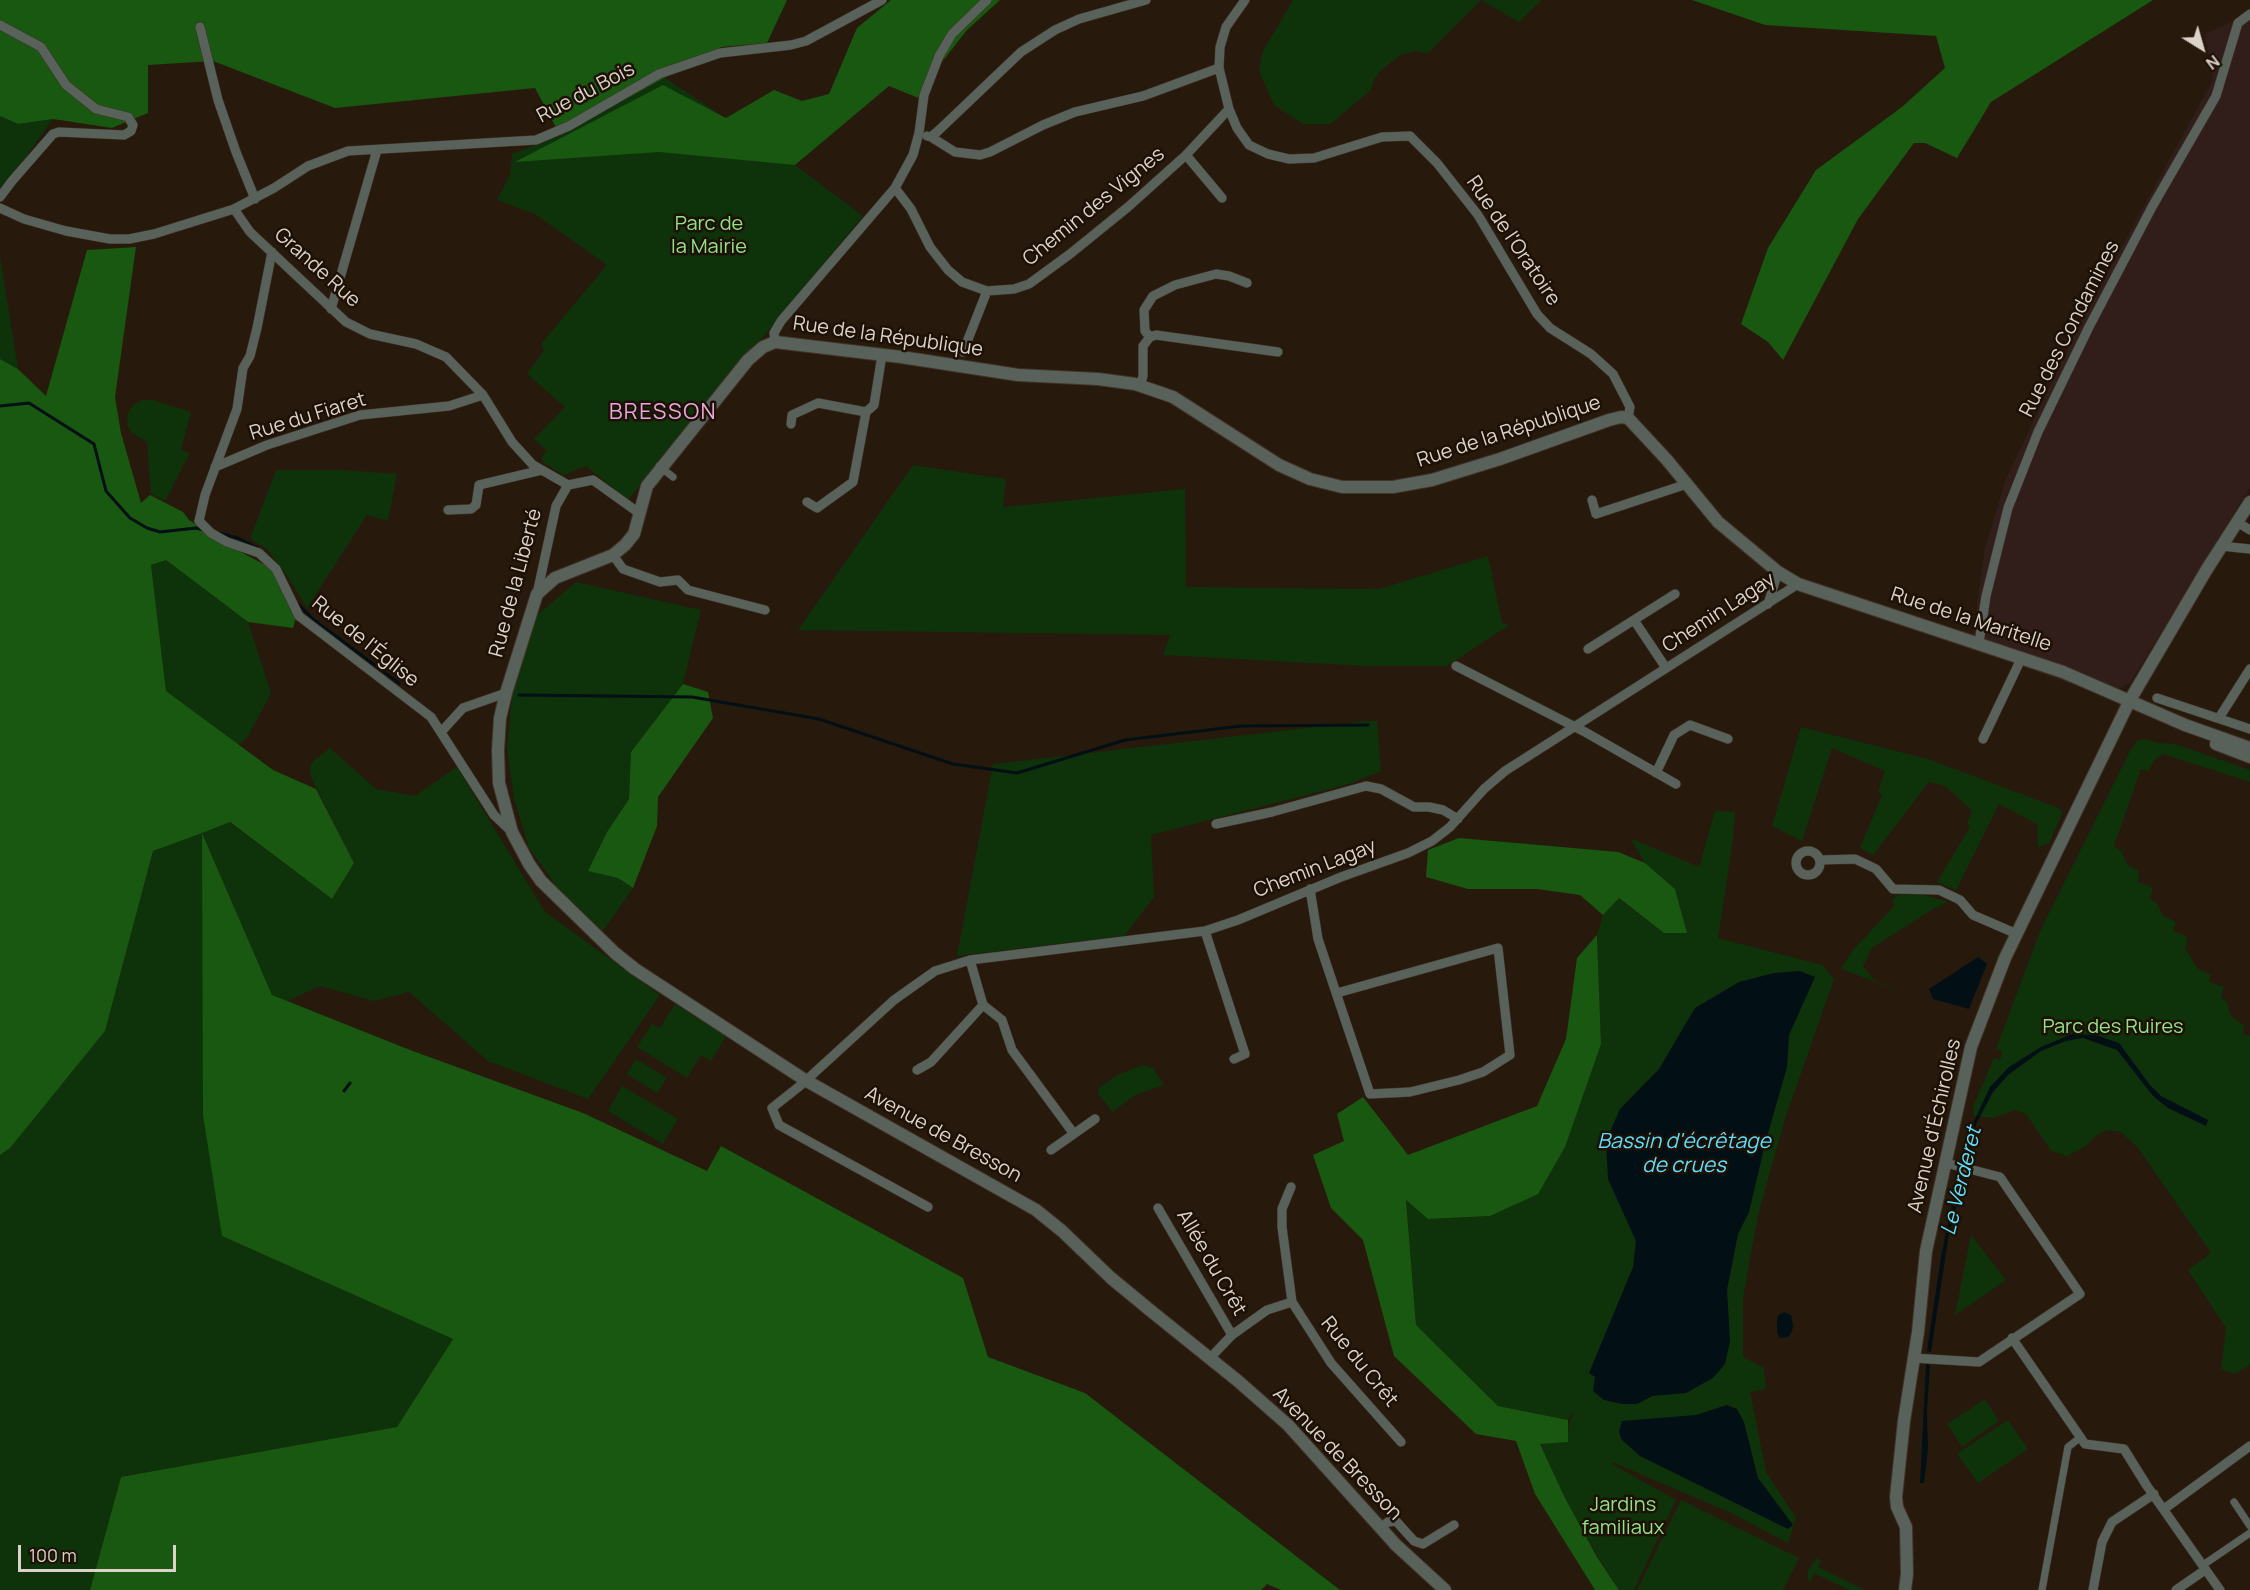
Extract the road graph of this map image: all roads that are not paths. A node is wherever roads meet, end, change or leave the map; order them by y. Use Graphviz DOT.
graph roads {
  1 [pos="882,0"];
  2 [pos="987,0"];
  3 [pos="1146,0"];
  4 [pos="1245,0"];
  5 [pos="2250,14"];
  6 [pos="0,25"];
  7 [pos="200,27"];
  8 [pos="1219,68"];
  9 [pos="1229,109"];
  10 [pos="919,134"];
  11 [pos="931,136"];
  12 [pos="377,150"];
  13 [pos="1186,155"];
  14 [pos="895,188"];
  15 [pos="0,197"];
  16 [pos="1222,198"];
  17 [pos="255,199"];
  18 [pos="0,208"];
  19 [pos="234,209"];
  20 [pos="272,252"];
  21 [pos="1247,284"];
  22 [pos="987,291"];
  23 [pos="331,309"];
  24 [pos="1150,337"];
  25 [pos="775,342"];
  26 [pos="963,352"];
  27 [pos="1278,352"];
  28 [pos="882,355"];
  29 [pos="1140,386"];
  30 [pos="483,395"];
  31 [pos="866,412"];
  32 [pos="1628,418"];
  33 [pos="790,424"];
  34 [pos="659,466"];
  35 [pos="215,467"];
  36 [pos="542,470"];
  37 [pos="673,477"];
  38 [pos="1687,484"];
  39 [pos="568,485"];
  40 [pos="1592,500"];
  41 [pos="807,502"];
  42 [pos="2250,502"];
  43 [pos="448,510"];
  44 [pos="639,513"];
  45 [pos="2237,522"];
  46 [pos="2250,530"];
  47 [pos="2221,546"];
  48 [pos="2250,549"];
  49 [pos="613,555"];
  50 [pos="1778,572"];
  51 [pos="1798,584"];
  52 [pos="537,594"];
  53 [pos="1675,594"];
  54 [pos="1768,604"];
  55 [pos="765,610"];
  56 [pos="1634,620"];
  57 [pos="1979,643"];
  58 [pos="1588,649"];
  59 [pos="2022,657"];
  60 [pos="1456,666"];
  61 [pos="1666,668"];
  62 [pos="2250,669"];
  63 [pos="506,693"];
  64 [pos="2157,698"];
  65 [pos="2130,700"];
  66 [pos="2219,718"];
  67 [pos="1574,728"];
  68 [pos="2250,729"];
  69 [pos="442,731"];
  70 [pos="1728,739"];
  71 [pos="1983,739"];
  72 [pos="2250,748"];
  73 [pos="2250,757"];
  74 [pos="1656,773"];
  75 [pos="1676,784"];
  76 [pos="1458,819"];
  77 [pos="1216,824"];
  78 [pos="512,832"];
  79 [pos="1820,860"];
  80 [pos="1310,888"];
  81 [pos="1205,931"];
  82 [pos="2017,934"];
  83 [pos="970,960"];
  84 [pos="1337,993"];
  85 [pos="983,1005"];
  86 [pos="1234,1059"];
  87 [pos="917,1070"];
  88 [pos="805,1080"];
  89 [pos="1095,1119"];
  90 [pos="1074,1134"];
  91 [pos="1051,1150"];
  92 [pos="1951,1164"];
  93 [pos="1292,1187"];
  94 [pos="928,1206"];
  95 [pos="1158,1209"];
  96 [pos="1293,1302"];
  97 [pos="1232,1335"];
  98 [pos="2012,1338"];
  99 [pos="1210,1358"];
  100 [pos="1916,1358"];
  101 [pos="2081,1437"];
  102 [pos="1401,1442"];
  103 [pos="2250,1446"];
  104 [pos="2154,1494"];
  105 [pos="2234,1502"];
  106 [pos="2164,1509"];
  107 [pos="1454,1525"];
  108 [pos="2250,1526"];
  109 [pos="1380,1528"];
  110 [pos="2250,1533"];
  111 [pos="2204,1567"];
  112 [pos="1445,1590"];
  113 [pos="1905,1590"];
  114 [pos="2042,1590"];
  115 [pos="2094,1590"];
  116 [pos="2176,1590"];
  117 [pos="2220,1590"];
  1 -- 12 [label="street, Rue du Bois"];
  2 -- 10 [label="street"];
  3 -- 11 [label="street"];
  4 -- 8 [label="street, Rue de l'Oratoire"];
  5 -- 57 [label="street, Rue des Condamines"];
  6 -- 15 [label="street"];
  7 -- 17 [label="street"];
  8 -- 9 [label="street, Rue de l'Oratoire"];
  8 -- 11 [label="street"];
  9 -- 13 [label="street, Chemin des Vignes"];
  9 -- 32 [label="street, Rue de l'Oratoire"];
  10 -- 11 [label="street"];
  10 -- 14 [label="street"];
  12 -- 17 [label="street, Rue du Bois"];
  12 -- 23 [label="street"];
  13 -- 16 [label="street, Chemin des Vignes"];
  13 -- 22 [label="street, Chemin des Vignes"];
  14 -- 22 [label="street, Chemin des Vignes"];
  14 -- 25 [label="street"];
  17 -- 19 [label="street, Rue du Bois"];
  18 -- 19 [label="street, Rue du Bois"];
  19 -- 20 [label="street, Grande Rue"];
  20 -- 23 [label="street, Grande Rue"];
  20 -- 35 [label="street, Rue de l'Église"];
  21 -- 24 [label="street"];
  22 -- 26 [label="street"];
  23 -- 30 [label="street, Grande Rue"];
  24 -- 27 [label="street"];
  24 -- 29 [label="street"];
  25 -- 28 [label="street, Rue de la République"];
  25 -- 34 [label="street, Rue de la République"];
  28 -- 29 [label="street, Rue de la République"];
  28 -- 31 [label="street"];
  29 -- 32 [label="street, Rue de la République"];
  30 -- 35 [label="street, Rue du Fiaret"];
  30 -- 36 [label="street, Grande Rue"];
  31 -- 33 [label="street"];
  31 -- 41 [label="street"];
  32 -- 38 [label="street, Rue de la République"];
  34 -- 37 [label="street"];
  34 -- 44 [label="street, Rue de la République"];
  35 -- 69 [label="street, Rue de l'Église"];
  36 -- 39 [label="street, Grande Rue"];
  36 -- 43 [label="street"];
  38 -- 40 [label="street"];
  38 -- 50 [label="street, Rue de la République"];
  39 -- 44 [label="street"];
  39 -- 52 [label="street, Rue de la Liberté"];
  42 -- 45 [label="street, Avenue d'Échirolles"];
  44 -- 49 [label="street, Rue de la République"];
  45 -- 46 [label="street"];
  45 -- 47 [label="street, Avenue d'Échirolles"];
  47 -- 48 [label="street"];
  47 -- 65 [label="street, Avenue d'Échirolles"];
  49 -- 52 [label="street, Rue de la République"];
  49 -- 55 [label="street"];
  50 -- 51 [label="street, Rue de la République"];
  50 -- 54 [label="street"];
  51 -- 54 [label="street, Chemin Lagay"];
  51 -- 57 [label="street, Rue de la Maritelle"];
  52 -- 63 [label="street, Rue de la Liberté"];
  53 -- 56 [label="street"];
  54 -- 61 [label="street, Chemin Lagay"];
  56 -- 58 [label="street"];
  56 -- 61 [label="street"];
  57 -- 59 [label="street, Rue de la Maritelle"];
  59 -- 65 [label="street, Rue de la Maritelle"];
  59 -- 71 [label="street"];
  60 -- 67 [label="street"];
  61 -- 67 [label="street, Chemin Lagay"];
  62 -- 66 [label="street"];
  63 -- 69 [label="street"];
  63 -- 78 [label="street, Avenue de Bresson"];
  64 -- 66 [label="street"];
  65 -- 72 [label="street"];
  65 -- 73 [label="street"];
  65 -- 82 [label="street, Avenue d'Échirolles"];
  66 -- 68 [label="street"];
  67 -- 74 [label="street"];
  67 -- 76 [label="street, Chemin Lagay"];
  69 -- 78 [label="street, Rue de l'Église"];
  70 -- 74 [label="street"];
  74 -- 75 [label="street"];
  76 -- 77 [label="street"];
  76 -- 80 [label="street, Chemin Lagay"];
  78 -- 88 [label="street, Avenue de Bresson"];
  79 -- 82 [label="street"];
  80 -- 81 [label="street, Chemin Lagay"];
  80 -- 84 [label="street"];
  81 -- 83 [label="street, Chemin Lagay"];
  81 -- 86 [label="street"];
  82 -- 92 [label="street, Avenue d'Échirolles"];
  83 -- 85 [label="street"];
  83 -- 88 [label="street, Chemin Lagay"];
  84 -- 84 [label="street"];
  85 -- 87 [label="street"];
  85 -- 90 [label="street"];
  88 -- 94 [label="street, Chemin Lagay"];
  88 -- 99 [label="street, Avenue de Bresson"];
  89 -- 90 [label="street"];
  90 -- 91 [label="street"];
  92 -- 98 [label="street"];
  92 -- 100 [label="street, Avenue d'Échirolles"];
  93 -- 96 [label="street, Rue du Crêt"];
  95 -- 97 [label="street, Allée du Crêt"];
  96 -- 97 [label="street"];
  96 -- 102 [label="street, Rue du Crêt"];
  97 -- 99 [label="street"];
  98 -- 100 [label="street"];
  98 -- 101 [label="street"];
  99 -- 109 [label="street, Avenue de Bresson"];
  100 -- 113 [label="street, Avenue d'Échirolles"];
  101 -- 104 [label="street"];
  101 -- 114 [label="street"];
  103 -- 106 [label="street"];
  104 -- 106 [label="street"];
  104 -- 115 [label="street"];
  105 -- 108 [label="street"];
  106 -- 111 [label="street"];
  107 -- 109 [label="street"];
  109 -- 112 [label="street, Avenue de Bresson"];
  110 -- 111 [label="street"];
  111 -- 116 [label="street"];
  111 -- 117 [label="street"];
}
